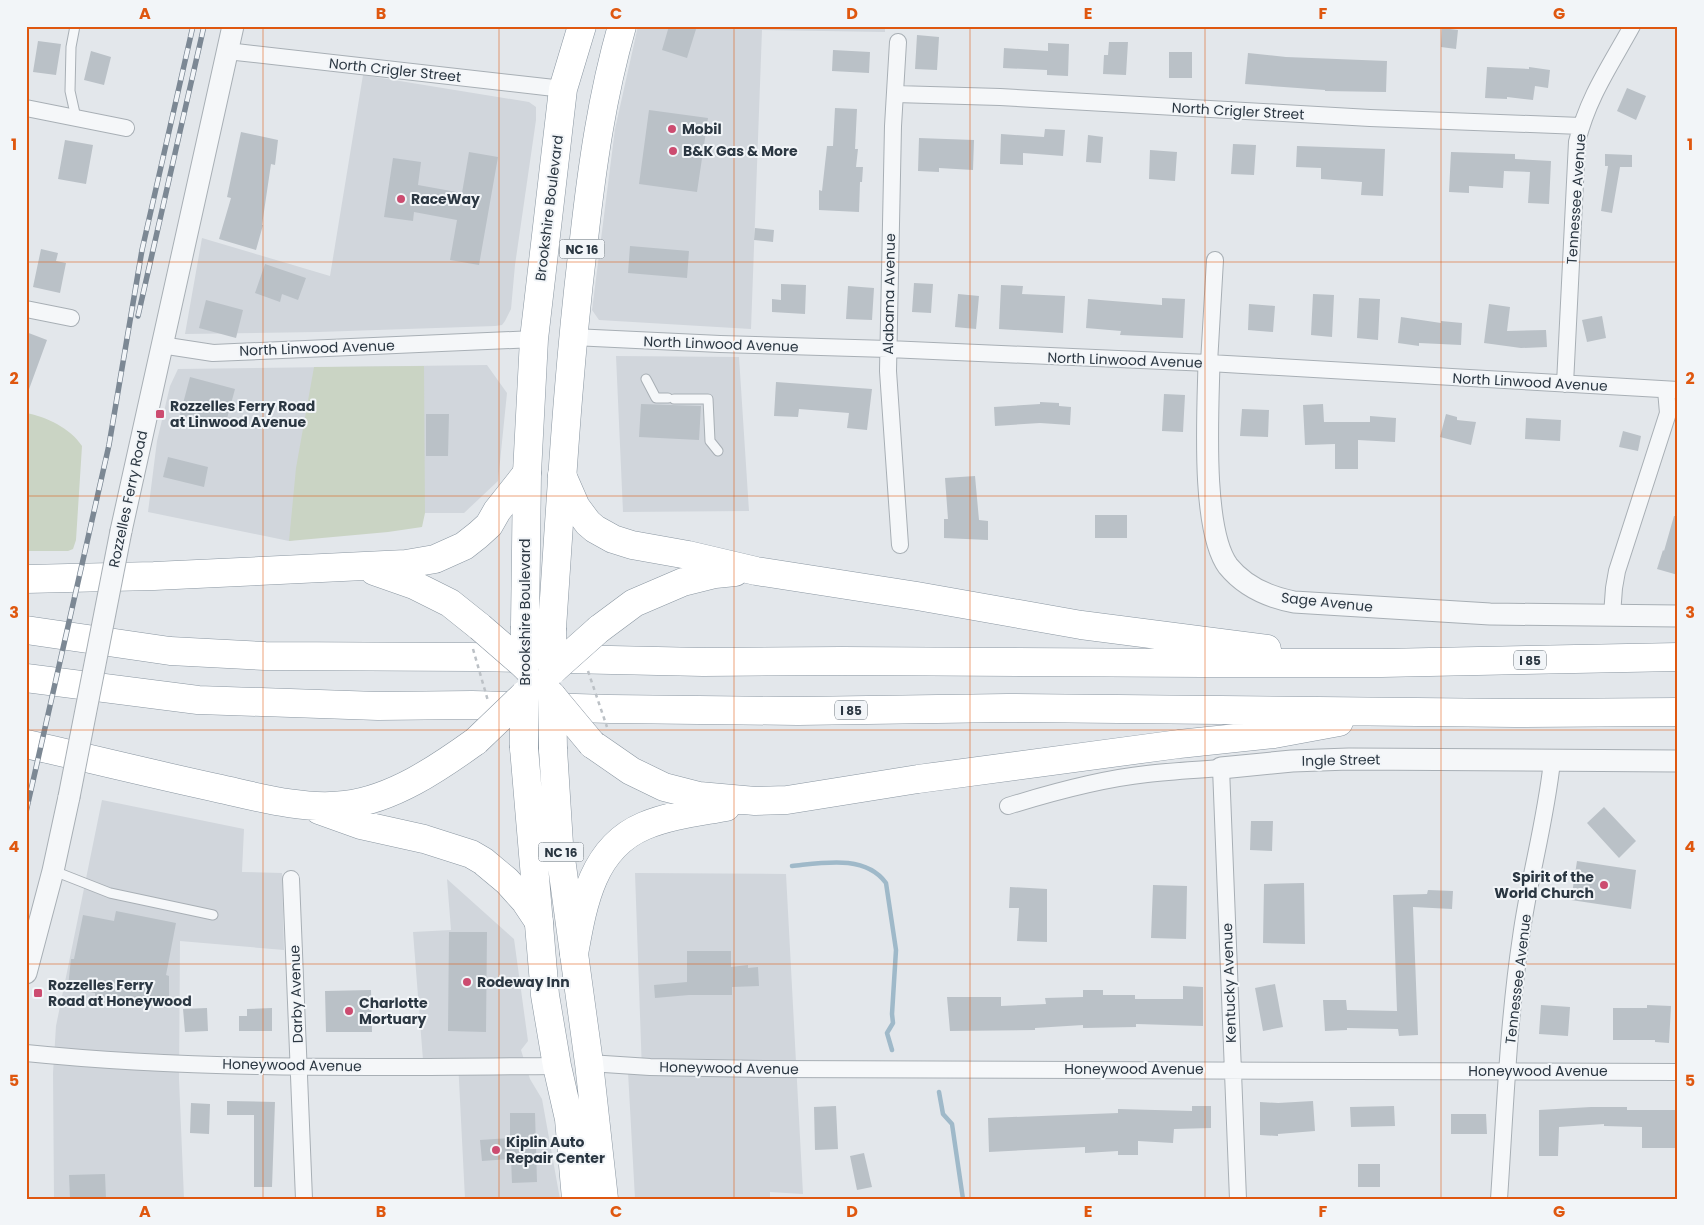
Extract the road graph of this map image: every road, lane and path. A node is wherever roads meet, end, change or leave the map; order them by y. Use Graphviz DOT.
graph roads {
  1 [pos="74,26"];
  2 [pos="233,26"];
  3 [pos="582,26"];
  4 [pos="600,26"];
  5 [pos="622,26"];
  6 [pos="1632,26"];
  7 [pos="898,42"];
  8 [pos="227,51"];
  9 [pos="606,84"];
  10 [pos="563,89"];
  11 [pos="895,94"];
  12 [pos="26,108"];
  13 [pos="76,118"];
  14 [pos="1581,126"];
  15 [pos="126,128"];
  16 [pos="1215,260"];
  17 [pos="26,309"];
  18 [pos="71,318"];
  19 [pos="573,337"];
  20 [pos="534,338"];
  21 [pos="161,345"];
  22 [pos="888,350"];
  23 [pos="1209,363"];
  24 [pos="646,379"];
  25 [pos="1565,384"];
  26 [pos="1672,390"];
  27 [pos="718,451"];
  28 [pos="527,473"];
  29 [pos="562,475"];
  30 [pos="900,545"];
  31 [pos="357,566"];
  32 [pos="756,571"];
  33 [pos="26,579"];
  34 [pos="1612,615"];
  35 [pos="1678,616"];
  36 [pos="26,630"];
  37 [pos="476,637"];
  38 [pos="1678,657"];
  39 [pos="1382,663"];
  40 [pos="588,671"];
  41 [pos="26,678"];
  42 [pos="539,682"];
  43 [pos="488,701"];
  44 [pos="1394,711"];
  45 [pos="1678,712"];
  46 [pos="603,739"];
  47 [pos="26,744"];
  48 [pos="1552,760"];
  49 [pos="1678,761"];
  50 [pos="1221,768"];
  51 [pos="755,801"];
  52 [pos="306,805"];
  53 [pos="1008,806"];
  54 [pos="53,871"];
  55 [pos="291,879"];
  56 [pos="213,915"];
  57 [pos="539,922"];
  58 [pos="574,954"];
  59 [pos="26,972"];
  60 [pos="26,1053"];
  61 [pos="589,1063"];
  62 [pos="299,1066"];
  63 [pos="557,1066"];
  64 [pos="1233,1070"];
  65 [pos="1508,1071"];
  66 [pos="1678,1072"];
  67 [pos="304,1199"];
  68 [pos="576,1199"];
  69 [pos="604,1199"];
  70 [pos="1238,1199"];
  71 [pos="1499,1199"];
  1 -- 13 [label="lane"];
  2 -- 8 [label="street, Rozzelles Ferry Road"];
  3 -- 10 [label="highway, Brookshire Boulevard / NC 16"];
  4 -- 9 [label="highway"];
  5 -- 9 [label="highway, Brookshire Boulevard / NC 16"];
  6 -- 14 [label="street, Tennessee Avenue"];
  7 -- 11 [label="street, Alabama Avenue"];
  8 -- 10 [label="street, North Crigler Street"];
  8 -- 21 [label="street, Rozzelles Ferry Road"];
  9 -- 19 [label="highway, Brookshire Boulevard / NC 16"];
  10 -- 20 [label="highway, Brookshire Boulevard / NC 16"];
  11 -- 14 [label="street, North Crigler Street"];
  11 -- 22 [label="street, Alabama Avenue"];
  12 -- 13 [label="street"];
  13 -- 15 [label="street"];
  14 -- 25 [label="street, Tennessee Avenue"];
  16 -- 23 [label="street"];
  17 -- 18 [label="street"];
  19 -- 22 [label="street, North Linwood Avenue"];
  19 -- 29 [label="highway, Brookshire Boulevard / NC 16"];
  20 -- 21 [label="street, North Linwood Avenue"];
  20 -- 28 [label="highway, Brookshire Boulevard / NC 16"];
  21 -- 54 [label="street, Rozzelles Ferry Road, bridge"];
  22 -- 23 [label="street, North Linwood Avenue"];
  22 -- 30 [label="street, Alabama Avenue"];
  23 -- 25 [label="street, North Linwood Avenue"];
  23 -- 34 [label="street, Sage Avenue"];
  24 -- 27 [label="lane"];
  25 -- 26 [label="street, North Linwood Avenue"];
  26 -- 34 [label="street"];
  28 -- 31 [label="highway"];
  28 -- 42 [label="highway, Brookshire Boulevard / NC 16, bridge"];
  29 -- 32 [label="highway"];
  29 -- 42 [label="highway, Brookshire Boulevard / NC 16, bridge"];
  31 -- 33 [label="highway"];
  31 -- 37 [label="highway"];
  32 -- 39 [label="highway"];
  32 -- 42 [label="highway, bridge"];
  34 -- 35 [label="street, Sage Avenue"];
  36 -- 39 [label="highway, I 85"];
  37 -- 42 [label="highway, bridge"];
  37 -- 43 [label="path, bridge"];
  38 -- 39 [label="highway, I 85"];
  40 -- 46 [label="path, bridge"];
  41 -- 44 [label="highway, I 85"];
  42 -- 46 [label="highway, bridge"];
  42 -- 52 [label="highway, bridge"];
  42 -- 57 [label="highway, Brookshire Boulevard / NC 16, bridge"];
  42 -- 58 [label="highway, Brookshire Boulevard / NC 16, bridge"];
  44 -- 45 [label="highway, I 85"];
  44 -- 51 [label="highway"];
  46 -- 51 [label="highway"];
  47 -- 52 [label="highway"];
  48 -- 49 [label="street, Ingle Street"];
  48 -- 50 [label="street, Ingle Street"];
  48 -- 65 [label="street, Tennessee Avenue"];
  50 -- 53 [label="street, Ingle Street"];
  50 -- 64 [label="street, Kentucky Avenue"];
  51 -- 58 [label="highway"];
  52 -- 57 [label="highway"];
  54 -- 56 [label="lane"];
  54 -- 59 [label="street, Rozzelles Ferry Road"];
  55 -- 62 [label="street, Darby Avenue"];
  57 -- 63 [label="highway, Brookshire Boulevard / NC 16"];
  58 -- 61 [label="highway, Brookshire Boulevard / NC 16"];
  60 -- 62 [label="street, Honeywood Avenue"];
  61 -- 64 [label="street, Honeywood Avenue"];
  61 -- 69 [label="highway, Brookshire Boulevard / NC 16"];
  62 -- 63 [label="street, Honeywood Avenue"];
  62 -- 67 [label="street, Darby Avenue"];
  63 -- 68 [label="highway, Brookshire Boulevard / NC 16"];
  64 -- 65 [label="street, Honeywood Avenue"];
  64 -- 70 [label="street, Kentucky Avenue"];
  65 -- 66 [label="street, Honeywood Avenue"];
  65 -- 71 [label="street, Tennessee Avenue"];
}
